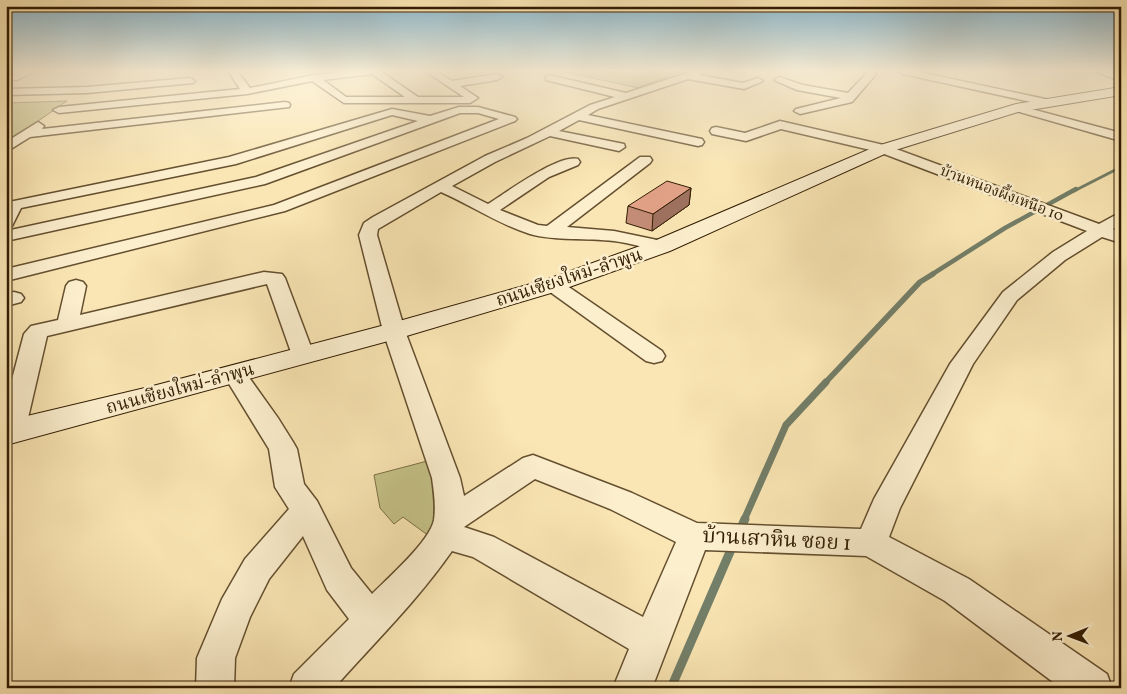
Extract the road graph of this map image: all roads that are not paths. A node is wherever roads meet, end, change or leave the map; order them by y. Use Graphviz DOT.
graph roads {
  1 [pos="68,103"];
  2 [pos="146,103"];
  3 [pos="605,103"];
  4 [pos="833,103"];
  5 [pos="1038,103"];
  6 [pos="285,105"];
  7 [pos="1016,108"];
  8 [pos="800,111"];
  9 [pos="52,115"];
  10 [pos="578,116"];
  11 [pos="432,121"];
  12 [pos="716,131"];
  13 [pos="549,132"];
  14 [pos="26,134"];
  15 [pos="1121,137"];
  16 [pos="698,142"];
  17 [pos="619,147"];
  18 [pos="6,148"];
  19 [pos="883,149"];
  20 [pos="645,160"];
  21 [pos="232,161"];
  22 [pos="574,162"];
  23 [pos="260,181"];
  24 [pos="441,187"];
  25 [pos="279,208"];
  26 [pos="488,211"];
  27 [pos="1121,217"];
  28 [pos="6,222"];
  29 [pos="1098,230"];
  30 [pos="550,232"];
  31 [pos="6,236"];
  32 [pos="1121,238"];
  33 [pos="662,246"];
  34 [pos="6,275"];
  35 [pos="553,285"];
  36 [pos="76,286"];
  37 [pos="68,323"];
  38 [pos="394,331"];
  39 [pos="303,355"];
  40 [pos="654,356"];
  41 [pos="235,374"];
  42 [pos="9,432"];
  43 [pos="306,510"];
  44 [pos="447,528"];
  45 [pos="694,536"];
  46 [pos="872,543"];
  47 [pos="372,621"];
  48 [pos="652,642"];
  49 [pos="215,688"];
  50 [pos="308,688"];
  51 [pos="632,688"];
  52 [pos="1093,688"];
  1 -- 9 [label="street"];
  2 -- 9 [label="street"];
  3 -- 10 [label="street"];
  4 -- 8 [label="street"];
  5 -- 7 [label="main road, ถนนเชียงใหม่-ลำพูน"];
  6 -- 14 [label="street"];
  7 -- 15 [label="street"];
  7 -- 19 [label="main road, ถนนเชียงใหม่-ลำพูน"];
  9 -- 14 [label="street"];
  10 -- 13 [label="street"];
  10 -- 16 [label="street"];
  11 -- 21 [label="street"];
  11 -- 23 [label="street"];
  11 -- 25 [label="street"];
  12 -- 19 [label="street, บ้านหนองผึ้งเหนือ 10"];
  13 -- 17 [label="street"];
  13 -- 24 [label="street"];
  14 -- 18 [label="street"];
  19 -- 29 [label="street, บ้านหนองผึ้งเหนือ 10"];
  19 -- 33 [label="main road, ถนนเชียงใหม่-ลำพูน"];
  20 -- 30 [label="street"];
  21 -- 23 [label="street"];
  21 -- 28 [label="street"];
  22 -- 26 [label="street"];
  23 -- 25 [label="street"];
  23 -- 31 [label="street"];
  24 -- 26 [label="street"];
  24 -- 38 [label="street"];
  25 -- 34 [label="street"];
  26 -- 30 [label="street"];
  27 -- 29 [label="street"];
  29 -- 32 [label="street, บ้านหนองผึ้งเหนือ 10"];
  29 -- 46 [label="street"];
  30 -- 33 [label="street"];
  33 -- 35 [label="main road, ถนนเชียงใหม่-ลำพูน"];
  35 -- 38 [label="main road, ถนนเชียงใหม่-ลำพูน"];
  35 -- 40 [label="street"];
  36 -- 37 [label="street"];
  37 -- 39 [label="street"];
  37 -- 42 [label="street"];
  38 -- 39 [label="main road, ถนนเชียงใหม่-ลำพูน"];
  38 -- 44 [label="street"];
  39 -- 41 [label="main road, ถนนเชียงใหม่-ลำพูน"];
  41 -- 42 [label="main road, ถนนเชียงใหม่-ลำพูน"];
  41 -- 43 [label="street"];
  43 -- 47 [label="street"];
  43 -- 49 [label="street"];
  44 -- 45 [label="street, บ้านเสาหิน ซอย 1"];
  44 -- 47 [label="street"];
  44 -- 48 [label="street"];
  45 -- 46 [label="street, บ้านเสาหิน ซอย 1"];
  45 -- 48 [label="street"];
  46 -- 52 [label="street, บ้านเสาหิน ซอย 1"];
  47 -- 50 [label="street"];
  48 -- 51 [label="street"];
}
